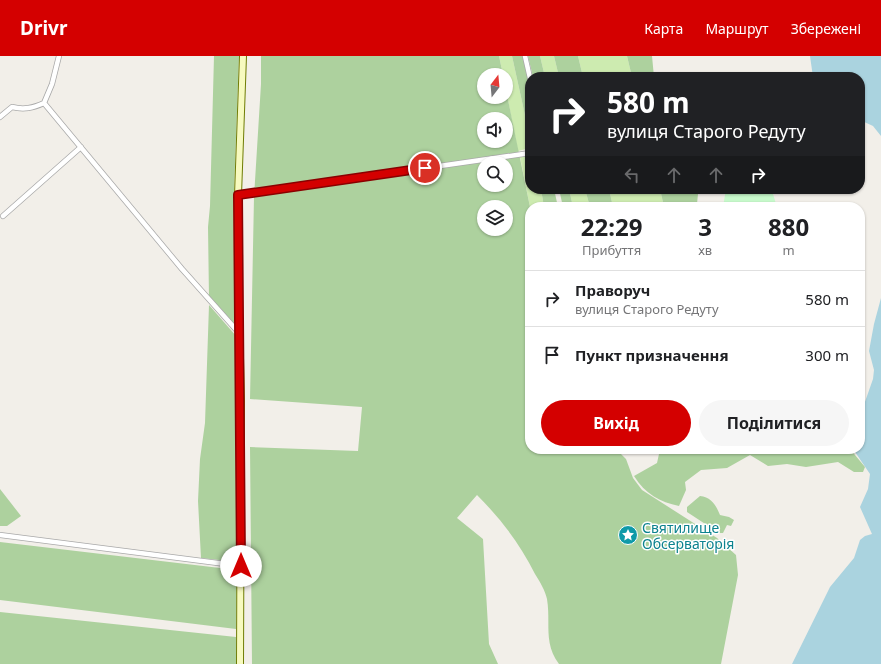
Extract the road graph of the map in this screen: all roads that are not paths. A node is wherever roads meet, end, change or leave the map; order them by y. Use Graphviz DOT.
graph roads {
  1 [pos="59,56"];
  2 [pos="243,56"];
  3 [pos="525,56"];
  4 [pos="529,72"];
  5 [pos="44,103"];
  6 [pos="0,117"];
  7 [pos="81,147"];
  8 [pos="525,153"];
  9 [pos="238,195"];
  10 [pos="3,216"];
  11 [pos="240,334"];
  12 [pos="0,535"];
  13 [pos="241,566"];
  14 [pos="240,664"];
  1 -- 5 [label="street"];
  2 -- 9 [label="main road"];
  3 -- 4 [label="street"];
  5 -- 6 [label="street"];
  5 -- 7 [label="street"];
  7 -- 10 [label="street"];
  7 -- 11 [label="street"];
  8 -- 9 [label="street"];
  9 -- 11 [label="main road"];
  11 -- 13 [label="main road"];
  12 -- 13 [label="street"];
  13 -- 14 [label="main road"];
}
